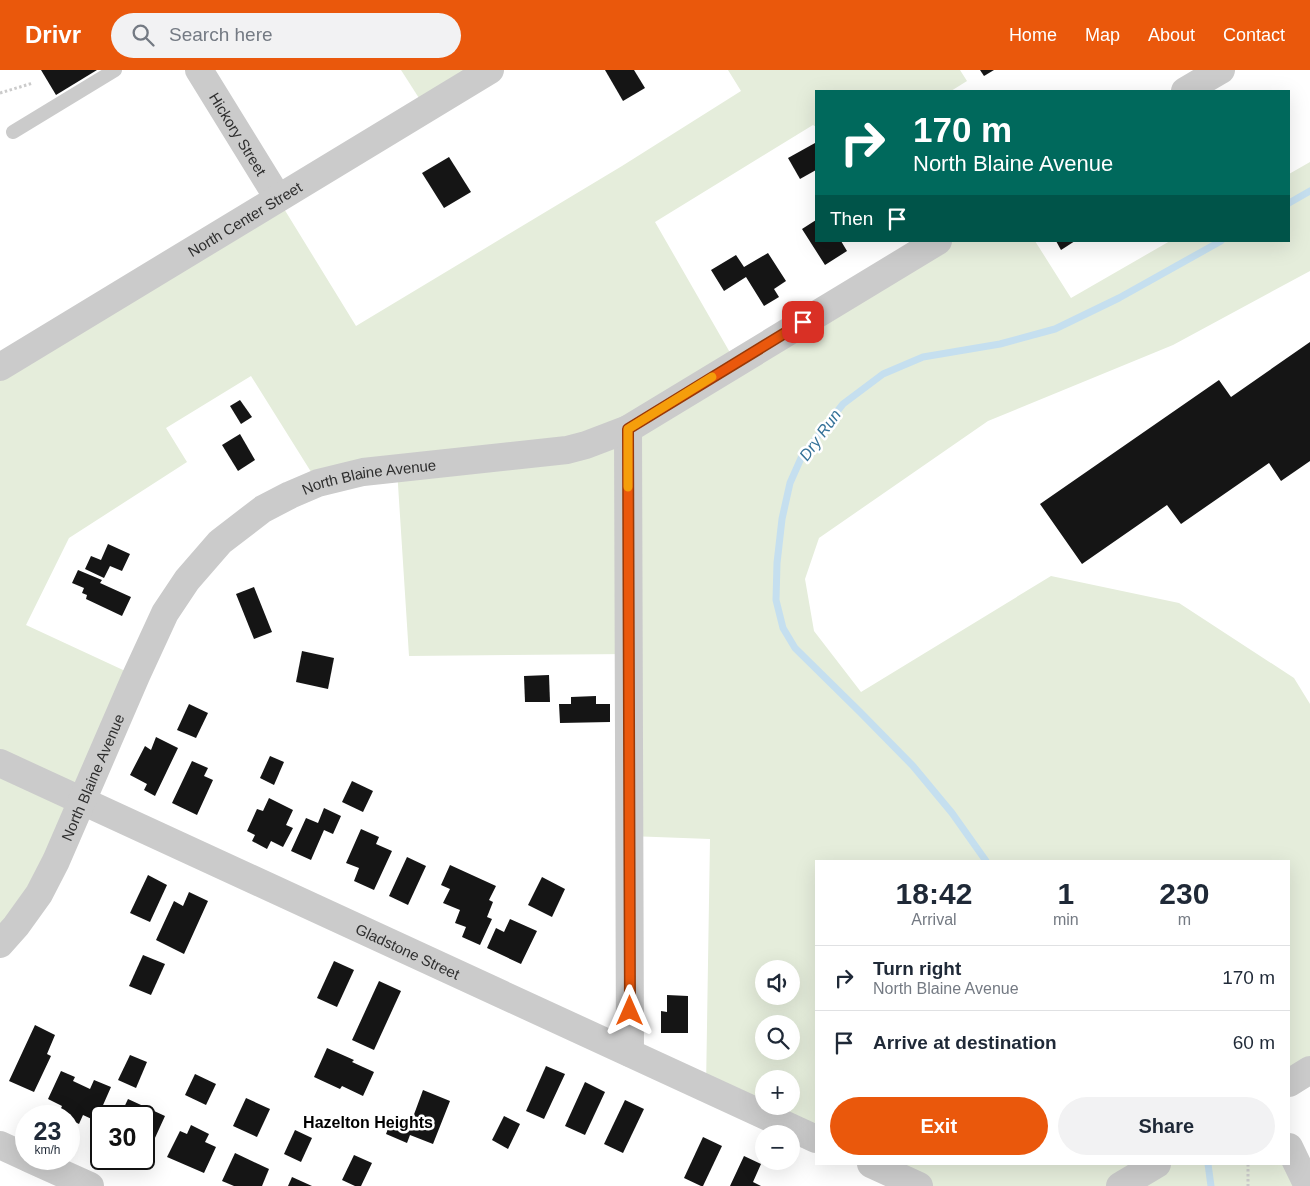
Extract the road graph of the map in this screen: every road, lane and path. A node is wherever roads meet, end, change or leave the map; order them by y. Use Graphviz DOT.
graph roads {
  1 [pos="115,70"];
  2 [pos="199,70"];
  3 [pos="490,70"];
  4 [pos="1220,70"];
  5 [pos="33,83"];
  6 [pos="1187,90"];
  7 [pos="0,93"];
  8 [pos="13,132"];
  9 [pos="278,198"];
  10 [pos="936,242"];
  11 [pos="0,367"];
  12 [pos="628,429"];
  13 [pos="0,763"];
  14 [pos="82,801"];
  15 [pos="0,944"];
  16 [pos="630,1053"];
  17 [pos="1310,1070"];
  18 [pos="1290,1082"];
  19 [pos="815,1139"];
  20 [pos="0,1145"];
  21 [pos="1290,1149"];
  22 [pos="15,1152"];
  23 [pos="873,1165"];
  24 [pos="1248,1165"];
  25 [pos="54,1170"];
  26 [pos="903,1183"];
  27 [pos="90,1186"];
  28 [pos="1248,1186"];
  29 [pos="1308,1186"];
  1 -- 8 [label="lane"];
  2 -- 9 [label="street, Hickory Street"];
  3 -- 9 [label="street, North Center Street"];
  4 -- 6 [label="street"];
  5 -- 7 [label="path"];
  9 -- 11 [label="street, North Center Street"];
  10 -- 12 [label="street, North Blaine Avenue"];
  12 -- 14 [label="street, North Blaine Avenue"];
  12 -- 16 [label="street"];
  13 -- 14 [label="street, Gladstone Street"];
  14 -- 15 [label="street, North Blaine Avenue"];
  14 -- 16 [label="street, Gladstone Street"];
  16 -- 19 [label="street, Gladstone Street"];
  17 -- 18 [label="street"];
  20 -- 22 [label="street"];
  21 -- 29 [label="street"];
  23 -- 26 [label="street"];
  24 -- 28 [label="path"];
  25 -- 27 [label="street"];
}
